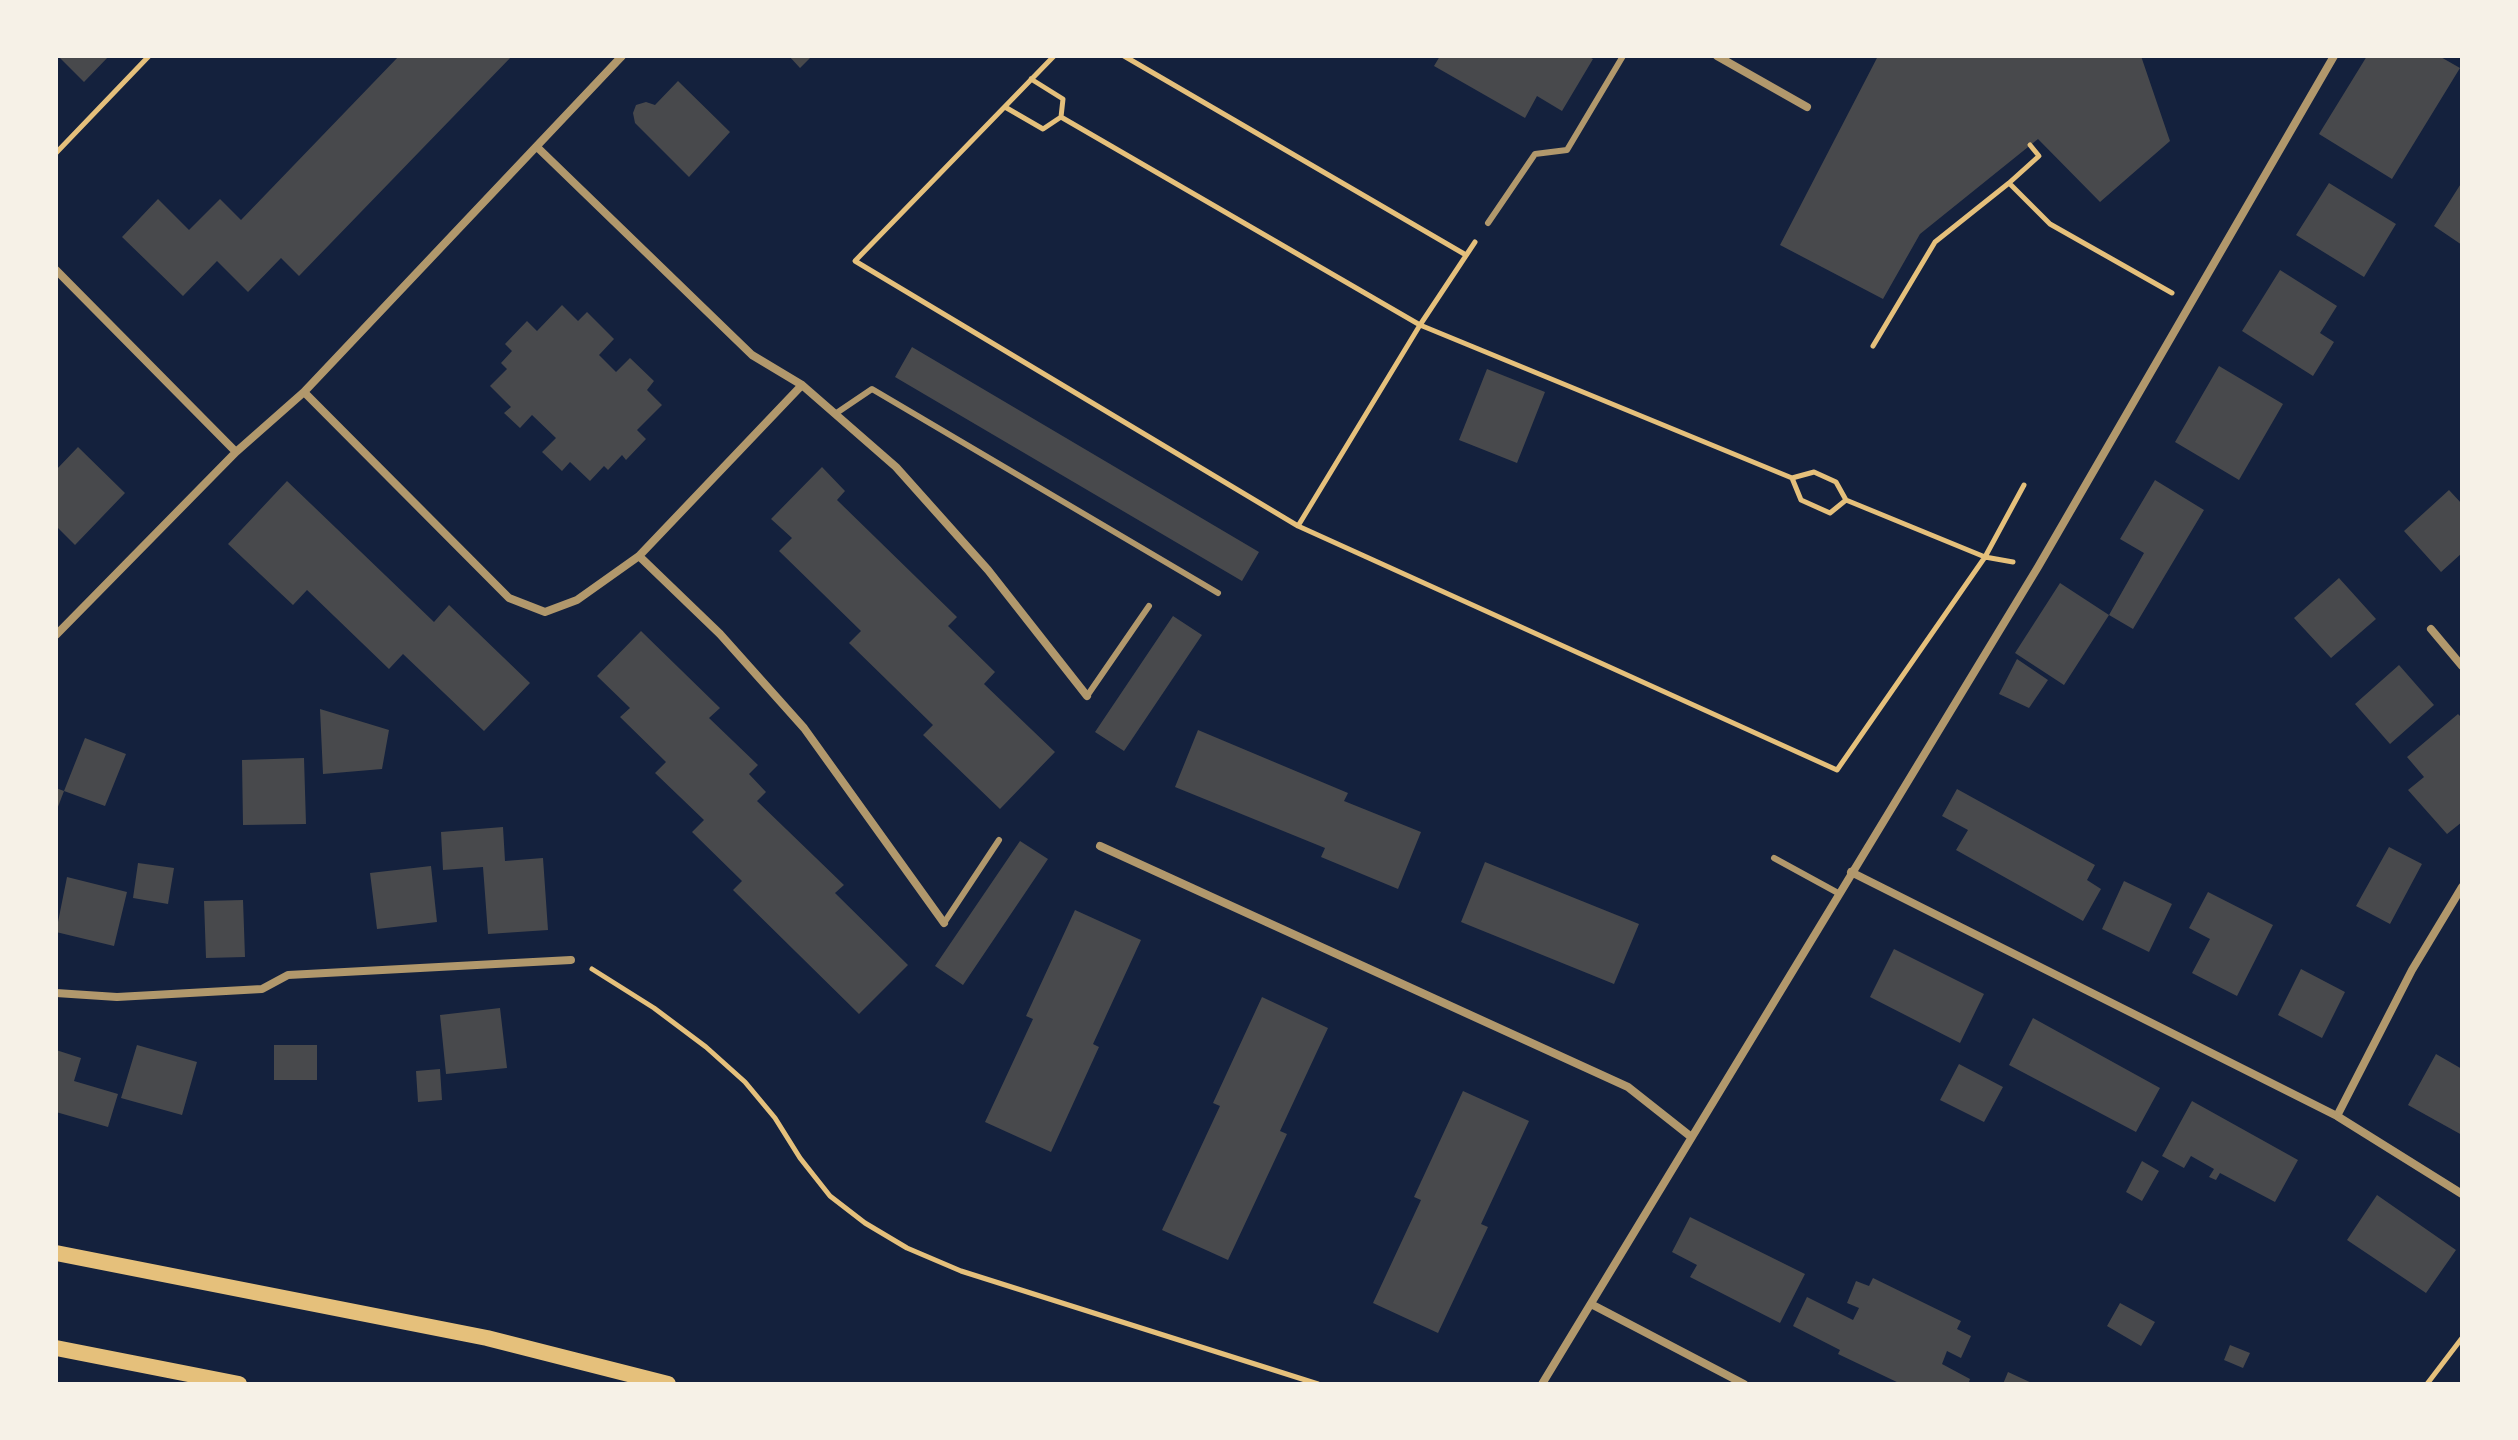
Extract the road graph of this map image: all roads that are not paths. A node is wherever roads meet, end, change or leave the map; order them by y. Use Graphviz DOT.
graph roads {
  1 [pos="622,56"];
  2 [pos="1623,56"];
  3 [pos="1717,56"];
  4 [pos="2334,56"];
  5 [pos="1807,107"];
  6 [pos="537,147"];
  7 [pos="1488,223"];
  8 [pos="56,270"];
  9 [pos="802,385"];
  10 [pos="304,392"];
  11 [pos="835,414"];
  12 [pos="236,452"];
  13 [pos="639,556"];
  14 [pos="1218,593"];
  15 [pos="1149,606"];
  16 [pos="2431,629"];
  17 [pos="56,635"];
  18 [pos="2462,666"];
  19 [pos="1087,696"];
  20 [pos="999,840"];
  21 [pos="1100,846"];
  22 [pos="1774,858"];
  23 [pos="1851,872"];
  24 [pos="2462,887"];
  25 [pos="1838,893"];
  26 [pos="944,923"];
  27 [pos="571,960"];
  28 [pos="56,993"];
  29 [pos="2337,1116"];
  30 [pos="1690,1136"];
  31 [pos="2462,1194"];
  32 [pos="56,1253"];
  33 [pos="1591,1304"];
  34 [pos="56,1348"];
  35 [pos="239,1384"];
  36 [pos="668,1384"];
  37 [pos="1542,1384"];
  38 [pos="1744,1384"];
  1 -- 6 [label="street"];
  2 -- 7 [label="lane"];
  3 -- 5 [label="street"];
  4 -- 23 [label="street"];
  6 -- 9 [label="street"];
  6 -- 10 [label="street"];
  8 -- 12 [label="street"];
  9 -- 11 [label="street"];
  9 -- 13 [label="street"];
  10 -- 12 [label="street"];
  10 -- 13 [label="street"];
  11 -- 14 [label="lane"];
  11 -- 19 [label="street"];
  12 -- 17 [label="street"];
  13 -- 26 [label="street"];
  15 -- 19 [label="lane"];
  16 -- 18 [label="street"];
  20 -- 26 [label="lane"];
  21 -- 30 [label="street"];
  22 -- 25 [label="lane"];
  23 -- 25 [label="street"];
  23 -- 29 [label="street"];
  24 -- 29 [label="street"];
  25 -- 30 [label="street"];
  27 -- 28 [label="street"];
  29 -- 31 [label="street"];
  30 -- 33 [label="street"];
  32 -- 36 [label="main road"];
  33 -- 37 [label="street"];
  33 -- 38 [label="street"];
  34 -- 35 [label="main road"];
}
